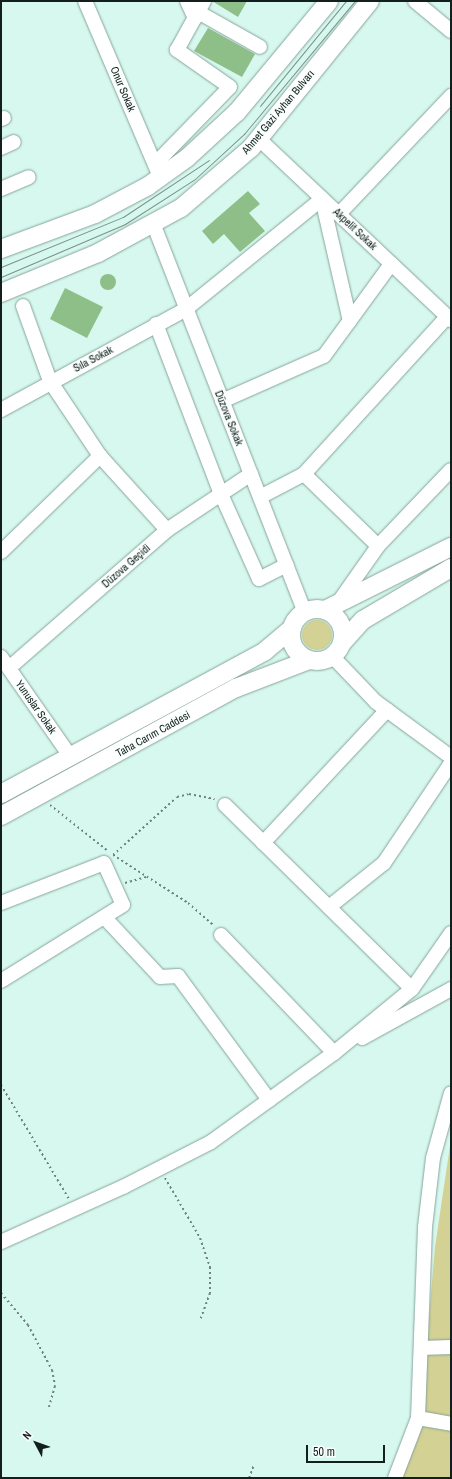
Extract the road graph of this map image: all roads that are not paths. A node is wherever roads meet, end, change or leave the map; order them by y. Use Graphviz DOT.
graph roads {
  1 [pos="85,1"];
  2 [pos="187,1"];
  3 [pos="329,1"];
  4 [pos="370,1"];
  5 [pos="415,1"];
  6 [pos="199,10"];
  7 [pos="451,31"];
  8 [pos="260,47"];
  9 [pos="451,96"];
  10 [pos="259,139"];
  11 [pos="158,171"];
  12 [pos="29,177"];
  13 [pos="1,189"];
  14 [pos="322,199"];
  15 [pos="339,214"];
  16 [pos="153,223"];
  17 [pos="1,249"];
  18 [pos="391,264"];
  19 [pos="1,293"];
  20 [pos="23,306"];
  21 [pos="186,309"];
  22 [pos="449,318"];
  23 [pos="350,321"];
  24 [pos="156,324"];
  25 [pos="50,381"];
  26 [pos="222,401"];
  27 [pos="1,410"];
  28 [pos="100,456"];
  29 [pos="451,470"];
  30 [pos="251,474"];
  31 [pos="304,474"];
  32 [pos="221,494"];
  33 [pos="260,497"];
  34 [pos="167,530"];
  35 [pos="378,546"];
  36 [pos="451,547"];
  37 [pos="1,552"];
  38 [pos="287,565"];
  39 [pos="450,571"];
  40 [pos="331,608"];
  41 [pos="305,612"];
  42 [pos="292,628"];
  43 [pos="337,650"];
  44 [pos="309,660"];
  45 [pos="5,663"];
  46 [pos="387,710"];
  47 [pos="70,756"];
  48 [pos="451,757"];
  49 [pos="451,763"];
  50 [pos="1,794"];
  51 [pos="225,805"];
  52 [pos="1,816"];
  53 [pos="263,843"];
  54 [pos="1,903"];
  55 [pos="329,907"];
  56 [pos="106,919"];
  57 [pos="451,933"];
  58 [pos="221,935"];
  59 [pos="1,981"];
  60 [pos="412,988"];
  61 [pos="451,989"];
  62 [pos="334,1053"];
  63 [pos="451,1093"];
  64 [pos="269,1100"];
  65 [pos="1,1242"];
  66 [pos="451,1347"];
  67 [pos="421,1348"];
  68 [pos="418,1418"];
  69 [pos="451,1424"];
  70 [pos="395,1478"];
  1 -- 11 [label="street, Onur Sokak"];
  2 -- 6 [label="street"];
  3 -- 11 [label="main road"];
  4 -- 10 [label="main road, Ahmet Gazi Ayhan Bulvarı"];
  5 -- 7 [label="street"];
  6 -- 8 [label="street"];
  6 -- 11 [label="street"];
  9 -- 15 [label="street"];
  10 -- 14 [label="street, Akpelit Sokak"];
  10 -- 16 [label="main road, Ahmet Gazi Ayhan Bulvarı"];
  11 -- 17 [label="main road"];
  12 -- 13 [label="street"];
  14 -- 15 [label="street, Akpelit Sokak"];
  14 -- 21 [label="street, Sıla Sokak"];
  14 -- 23 [label="street"];
  15 -- 18 [label="street, Akpelit Sokak"];
  16 -- 19 [label="main road, Ahmet Gazi Ayhan Bulvarı"];
  16 -- 21 [label="street, Düzova Sokak"];
  18 -- 22 [label="street, Akpelit Sokak"];
  18 -- 23 [label="street"];
  20 -- 25 [label="street"];
  21 -- 24 [label="street, Sıla Sokak"];
  21 -- 26 [label="street, Düzova Sokak"];
  22 -- 31 [label="street"];
  23 -- 26 [label="street"];
  24 -- 25 [label="street, Sıla Sokak"];
  24 -- 32 [label="street"];
  25 -- 27 [label="street, Sıla Sokak"];
  25 -- 28 [label="street"];
  26 -- 30 [label="street, Düzova Sokak"];
  28 -- 34 [label="street"];
  28 -- 37 [label="street"];
  29 -- 35 [label="street"];
  30 -- 32 [label="street, Düzova Geçidi"];
  30 -- 33 [label="street, Düzova Sokak"];
  31 -- 33 [label="street"];
  31 -- 35 [label="street"];
  32 -- 34 [label="street, Düzova Geçidi"];
  32 -- 38 [label="street"];
  33 -- 38 [label="street, Düzova Sokak"];
  34 -- 45 [label="street, Düzova Geçidi"];
  35 -- 40 [label="street"];
  36 -- 40 [label="main road"];
  38 -- 41 [label="street, Düzova Sokak"];
  39 -- 43 [label="main road"];
  40 -- 41 [label="main road"];
  40 -- 43 [label="main road"];
  41 -- 42 [label="main road"];
  42 -- 44 [label="main road"];
  42 -- 47 [label="main road, Taha Carım Caddesi"];
  43 -- 44 [label="main road"];
  43 -- 46 [label="street"];
  44 -- 52 [label="main road, Taha Carım Caddesi"];
  45 -- 47 [label="street, Yunuslar Sokak"];
  46 -- 48 [label="street"];
  46 -- 53 [label="street"];
  47 -- 50 [label="main road, Taha Carım Caddesi"];
  49 -- 55 [label="street"];
  51 -- 53 [label="street"];
  53 -- 55 [label="street"];
  54 -- 56 [label="street"];
  55 -- 60 [label="street"];
  56 -- 59 [label="street"];
  56 -- 64 [label="street"];
  57 -- 60 [label="street"];
  58 -- 62 [label="street"];
  60 -- 62 [label="street"];
  61 -- 62 [label="street"];
  62 -- 64 [label="street"];
  63 -- 67 [label="street"];
  64 -- 65 [label="street"];
  66 -- 67 [label="street"];
  67 -- 68 [label="street"];
  68 -- 69 [label="street"];
  68 -- 70 [label="street"];
}
